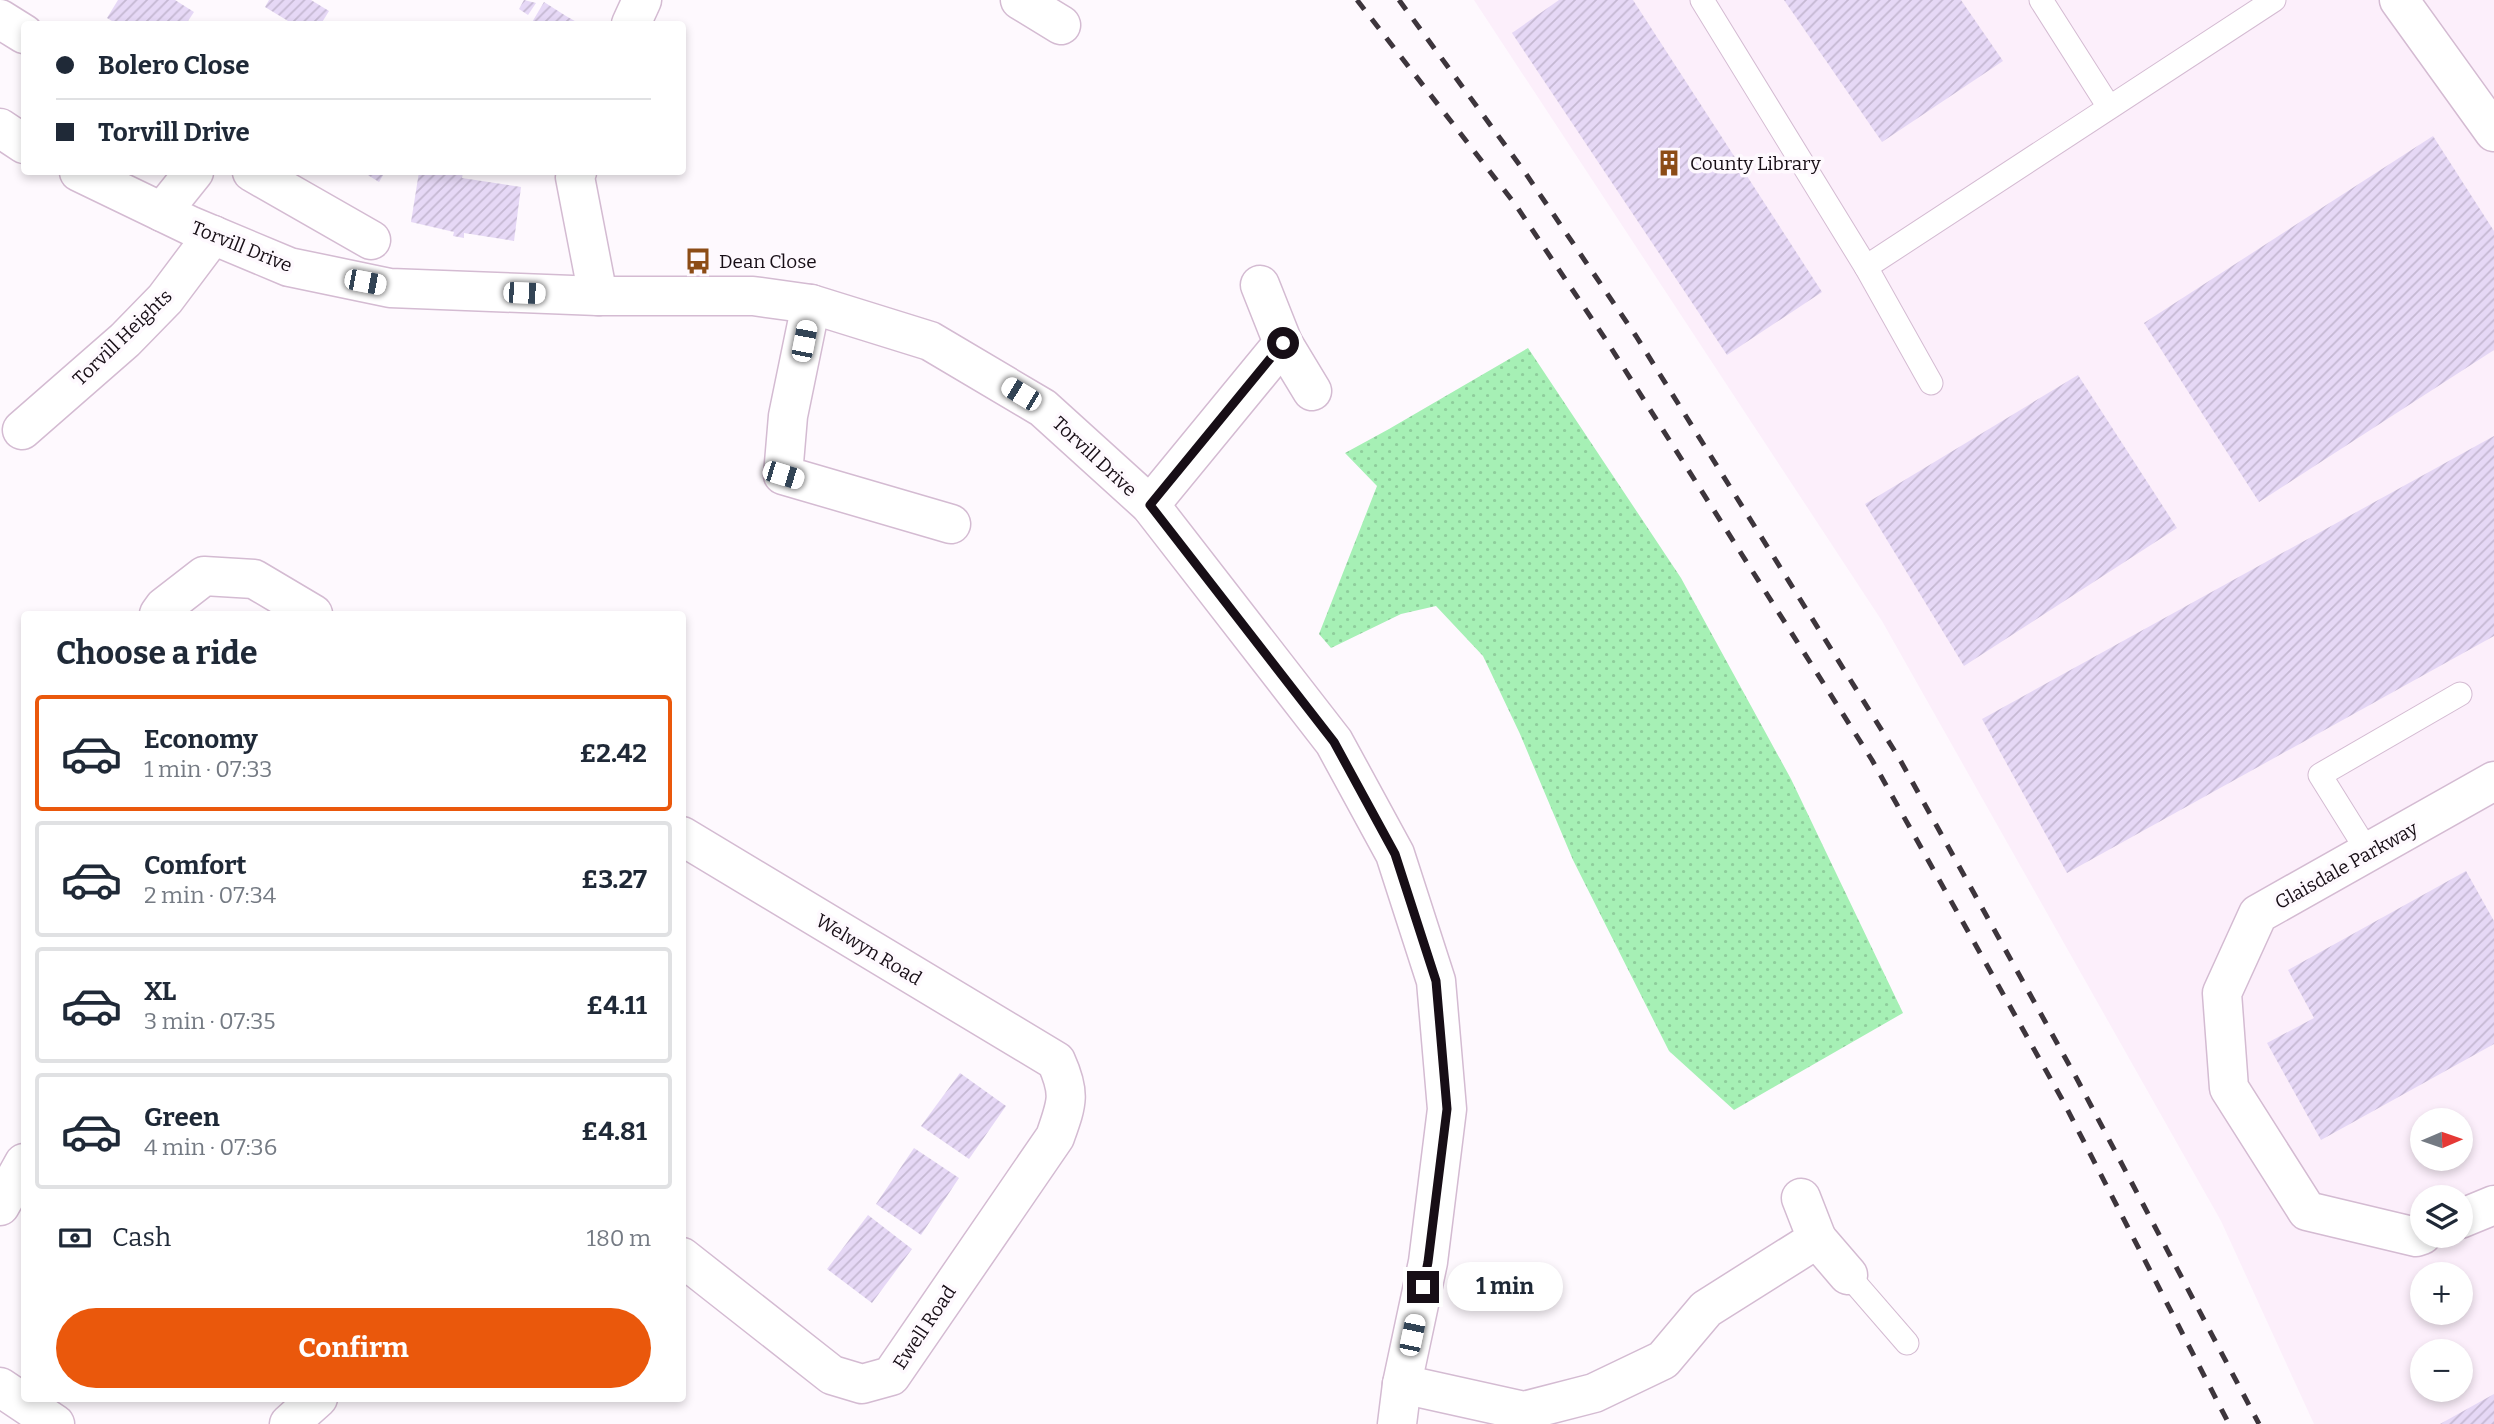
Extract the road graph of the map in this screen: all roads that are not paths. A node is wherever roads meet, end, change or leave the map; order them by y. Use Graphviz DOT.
graph roads {
  1 [pos="642,0"];
  2 [pos="1020,0"];
  3 [pos="1702,0"];
  4 [pos="2040,0"];
  5 [pos="2274,0"];
  6 [pos="2399,0"];
  7 [pos="0,19"];
  8 [pos="632,21"];
  9 [pos="1061,25"];
  10 [pos="21,32"];
  11 [pos="2109,107"];
  12 [pos="0,128"];
  13 [pos="2494,132"];
  14 [pos="21,142"];
  15 [pos="85,175"];
  16 [pos="192,175"];
  17 [pos="257,175"];
  18 [pos="576,175"];
  19 [pos="162,212"];
  20 [pos="213,235"];
  21 [pos="371,240"];
  22 [pos="1866,267"];
  23 [pos="1260,285"];
  24 [pos="598,296"];
  25 [pos="811,304"];
  26 [pos="1283,343"];
  27 [pos="1931,383"];
  28 [pos="1312,391"];
  29 [pos="22,430"];
  30 [pos="1150,505"];
  31 [pos="951,524"];
  32 [pos="161,611"];
  33 [pos="308,611"];
  34 [pos="2460,694"];
  35 [pos="2494,781"];
  36 [pos="686,838"];
  37 [pos="2368,852"];
  38 [pos="1056,1061"];
  39 [pos="1801,1198"];
  40 [pos="2494,1205"];
  41 [pos="2473,1214"];
  42 [pos="2410,1236"];
  43 [pos="1817,1239"];
  44 [pos="686,1260"];
  45 [pos="1848,1275"];
  46 [pos="1907,1343"];
  47 [pos="1402,1384"];
  48 [pos="0,1387"];
  49 [pos="21,1401"];
  50 [pos="22,1402"];
  51 [pos="314,1402"];
  52 [pos="55,1424"];
  53 [pos="289,1424"];
  54 [pos="1396,1424"];
  1 -- 8 [label="street"];
  2 -- 9 [label="street"];
  3 -- 22 [label="lane"];
  4 -- 11 [label="lane"];
  5 -- 11 [label="lane"];
  6 -- 13 [label="street"];
  7 -- 10 [label="street"];
  11 -- 22 [label="lane"];
  12 -- 14 [label="street"];
  15 -- 19 [label="street, Torvill Drive"];
  16 -- 19 [label="street"];
  17 -- 21 [label="street"];
  18 -- 24 [label="street"];
  19 -- 20 [label="street, Torvill Drive"];
  20 -- 24 [label="street, Torvill Drive"];
  20 -- 29 [label="street, Torvill Heights"];
  22 -- 27 [label="lane"];
  23 -- 26 [label="street"];
  24 -- 25 [label="street, Torvill Drive"];
  25 -- 30 [label="street, Torvill Drive"];
  25 -- 31 [label="street"];
  26 -- 28 [label="street"];
  26 -- 30 [label="street"];
  30 -- 47 [label="street, Torvill Drive"];
  32 -- 33 [label="street"];
  34 -- 37 [label="lane"];
  35 -- 37 [label="street, Glaisdale Parkway"];
  36 -- 38 [label="street, Welwyn Road"];
  37 -- 42 [label="street, Glaisdale Parkway"];
  38 -- 44 [label="street, Ewell Road"];
  39 -- 43 [label="street"];
  40 -- 41 [label="street"];
  43 -- 45 [label="street"];
  43 -- 47 [label="street"];
  45 -- 46 [label="lane"];
  47 -- 54 [label="street, Torvill Drive"];
  48 -- 49 [label="street"];
  50 -- 52 [label="street"];
  51 -- 53 [label="street"];
}
